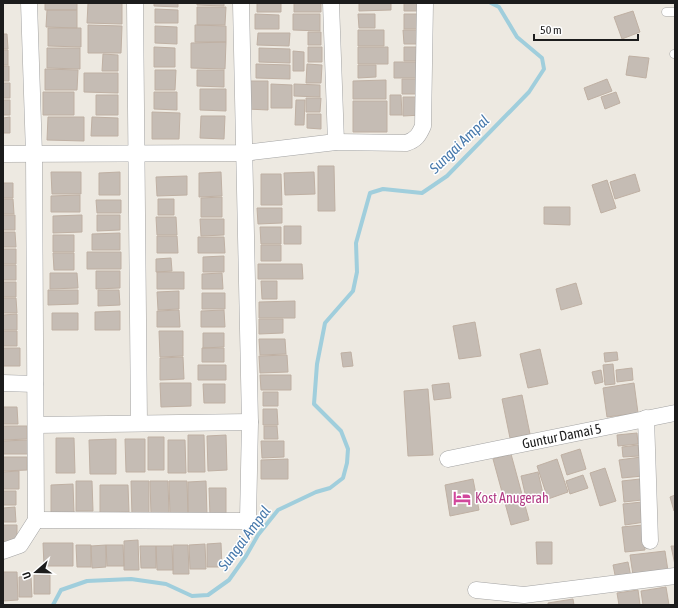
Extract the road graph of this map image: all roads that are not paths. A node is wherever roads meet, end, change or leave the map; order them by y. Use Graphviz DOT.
graph roads {
  1 [pos="29,3"];
  2 [pos="135,3"];
  3 [pos="241,3"];
  4 [pos="331,3"];
  5 [pos="425,3"];
  6 [pos="666,12"];
  7 [pos="675,12"];
  8 [pos="336,142"];
  9 [pos="136,152"];
  10 [pos="244,153"];
  11 [pos="3,154"];
  12 [pos="34,154"];
  13 [pos="3,383"];
  14 [pos="35,384"];
  15 [pos="675,412"];
  16 [pos="646,418"];
  17 [pos="250,422"];
  18 [pos="139,423"];
  19 [pos="36,425"];
  20 [pos="448,459"];
  21 [pos="36,520"];
  22 [pos="650,541"];
  23 [pos="3,551"];
  24 [pos="675,576"];
  25 [pos="476,590"];
  1 -- 12 [label="street"];
  2 -- 9 [label="street"];
  3 -- 10 [label="street"];
  4 -- 8 [label="street"];
  5 -- 8 [label="street"];
  6 -- 7 [label="lane"];
  8 -- 10 [label="street"];
  9 -- 10 [label="street"];
  9 -- 12 [label="street"];
  9 -- 18 [label="street"];
  10 -- 17 [label="street"];
  11 -- 12 [label="street"];
  12 -- 14 [label="street"];
  13 -- 14 [label="street"];
  14 -- 19 [label="street"];
  15 -- 16 [label="street, Guntur Damai 5"];
  16 -- 20 [label="street, Guntur Damai 5"];
  16 -- 22 [label="street"];
  17 -- 18 [label="street"];
  17 -- 21 [label="street"];
  18 -- 19 [label="street"];
  19 -- 21 [label="street"];
  21 -- 23 [label="street"];
  24 -- 25 [label="street"];
}
